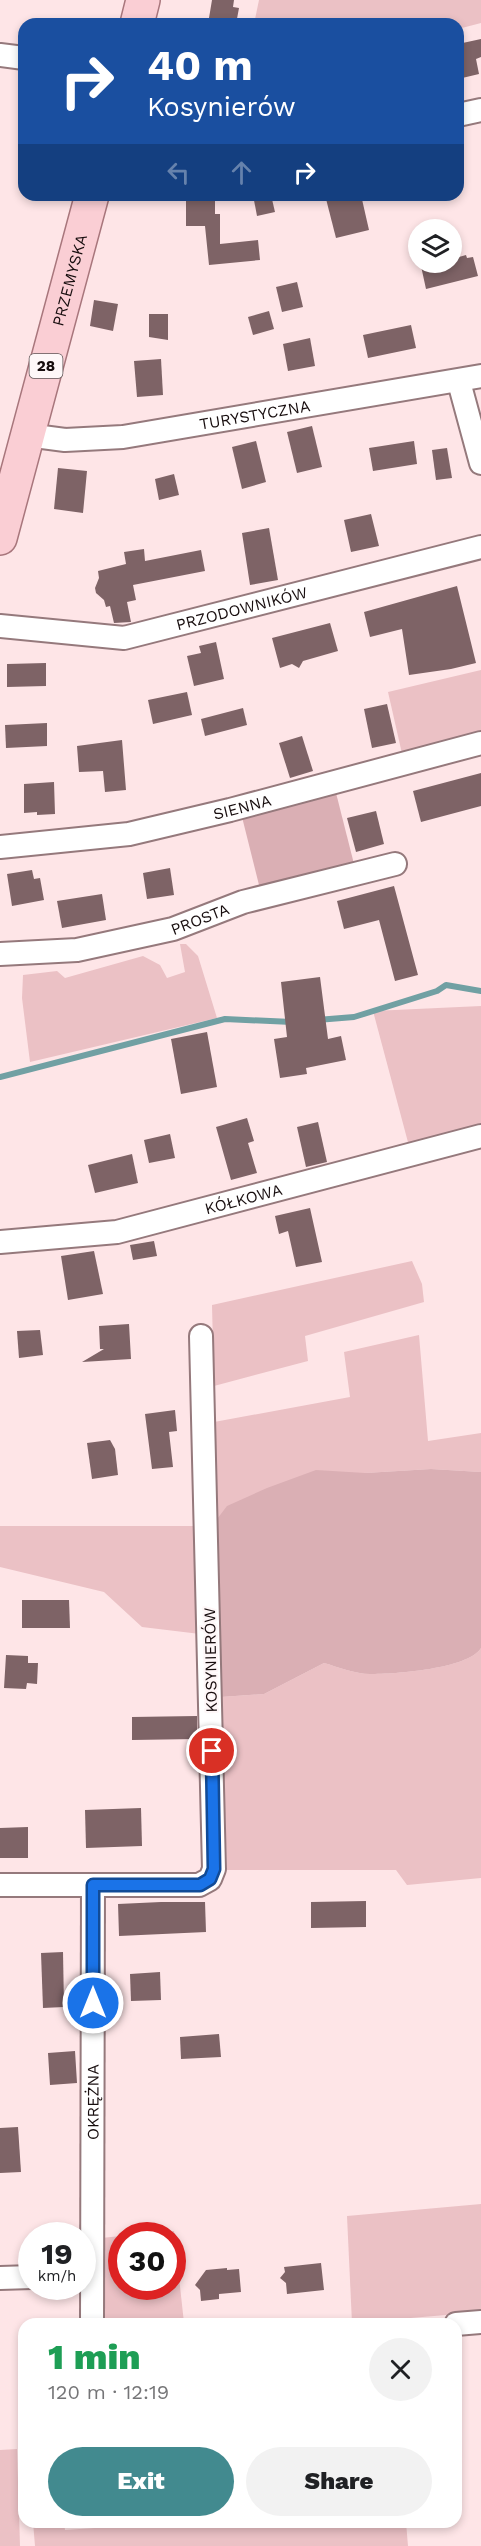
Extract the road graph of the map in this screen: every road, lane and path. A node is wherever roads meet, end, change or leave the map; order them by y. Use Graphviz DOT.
graph roads {
  1 [pos="143,0"];
  2 [pos="138,18"];
  3 [pos="0,55"];
  4 [pos="18,57"];
  5 [pos="481,110"];
  6 [pos="464,114"];
  7 [pos="90,201"];
  8 [pos="481,376"];
  9 [pos="459,382"];
  10 [pos="27,435"];
  11 [pos="481,463"];
  12 [pos="9,473"];
  13 [pos="0,538"];
  14 [pos="481,547"];
  15 [pos="0,626"];
  16 [pos="481,743"];
  17 [pos="0,848"];
  18 [pos="395,864"];
  19 [pos="0,954"];
  20 [pos="481,1136"];
  21 [pos="0,1242"];
  22 [pos="201,1336"];
  23 [pos="0,1885"];
  24 [pos="93,1885"];
  25 [pos="88,2222"];
  26 [pos="18,2277"];
  27 [pos="0,2278"];
  28 [pos="90,2300"];
  29 [pos="92,2318"];
  30 [pos="481,2322"];
  31 [pos="462,2324"];
  1 -- 2 [label="main road"];
  3 -- 4 [label="street"];
  5 -- 6 [label="street"];
  7 -- 10 [label="main road, PRZEMYSKA / 28"];
  8 -- 9 [label="street, TURYSTYCZNA"];
  9 -- 10 [label="street, TURYSTYCZNA"];
  9 -- 11 [label="street"];
  10 -- 12 [label="main road, PRZEMYSKA / 28"];
  12 -- 13 [label="main road, PRZEMYSKA / 28"];
  14 -- 15 [label="street, PRZODOWNIKÓW"];
  16 -- 17 [label="street, SIENNA"];
  18 -- 19 [label="street, PROSTA"];
  20 -- 21 [label="street, KÓŁKOWA"];
  22 -- 24 [label="street, KOSYNIERÓW"];
  23 -- 24 [label="street, KOSYNIERÓW"];
  24 -- 25 [label="street, OKRĘŻNA"];
  26 -- 27 [label="street"];
  28 -- 29 [label="street, OKRĘŻNA"];
  30 -- 31 [label="street"];
}
